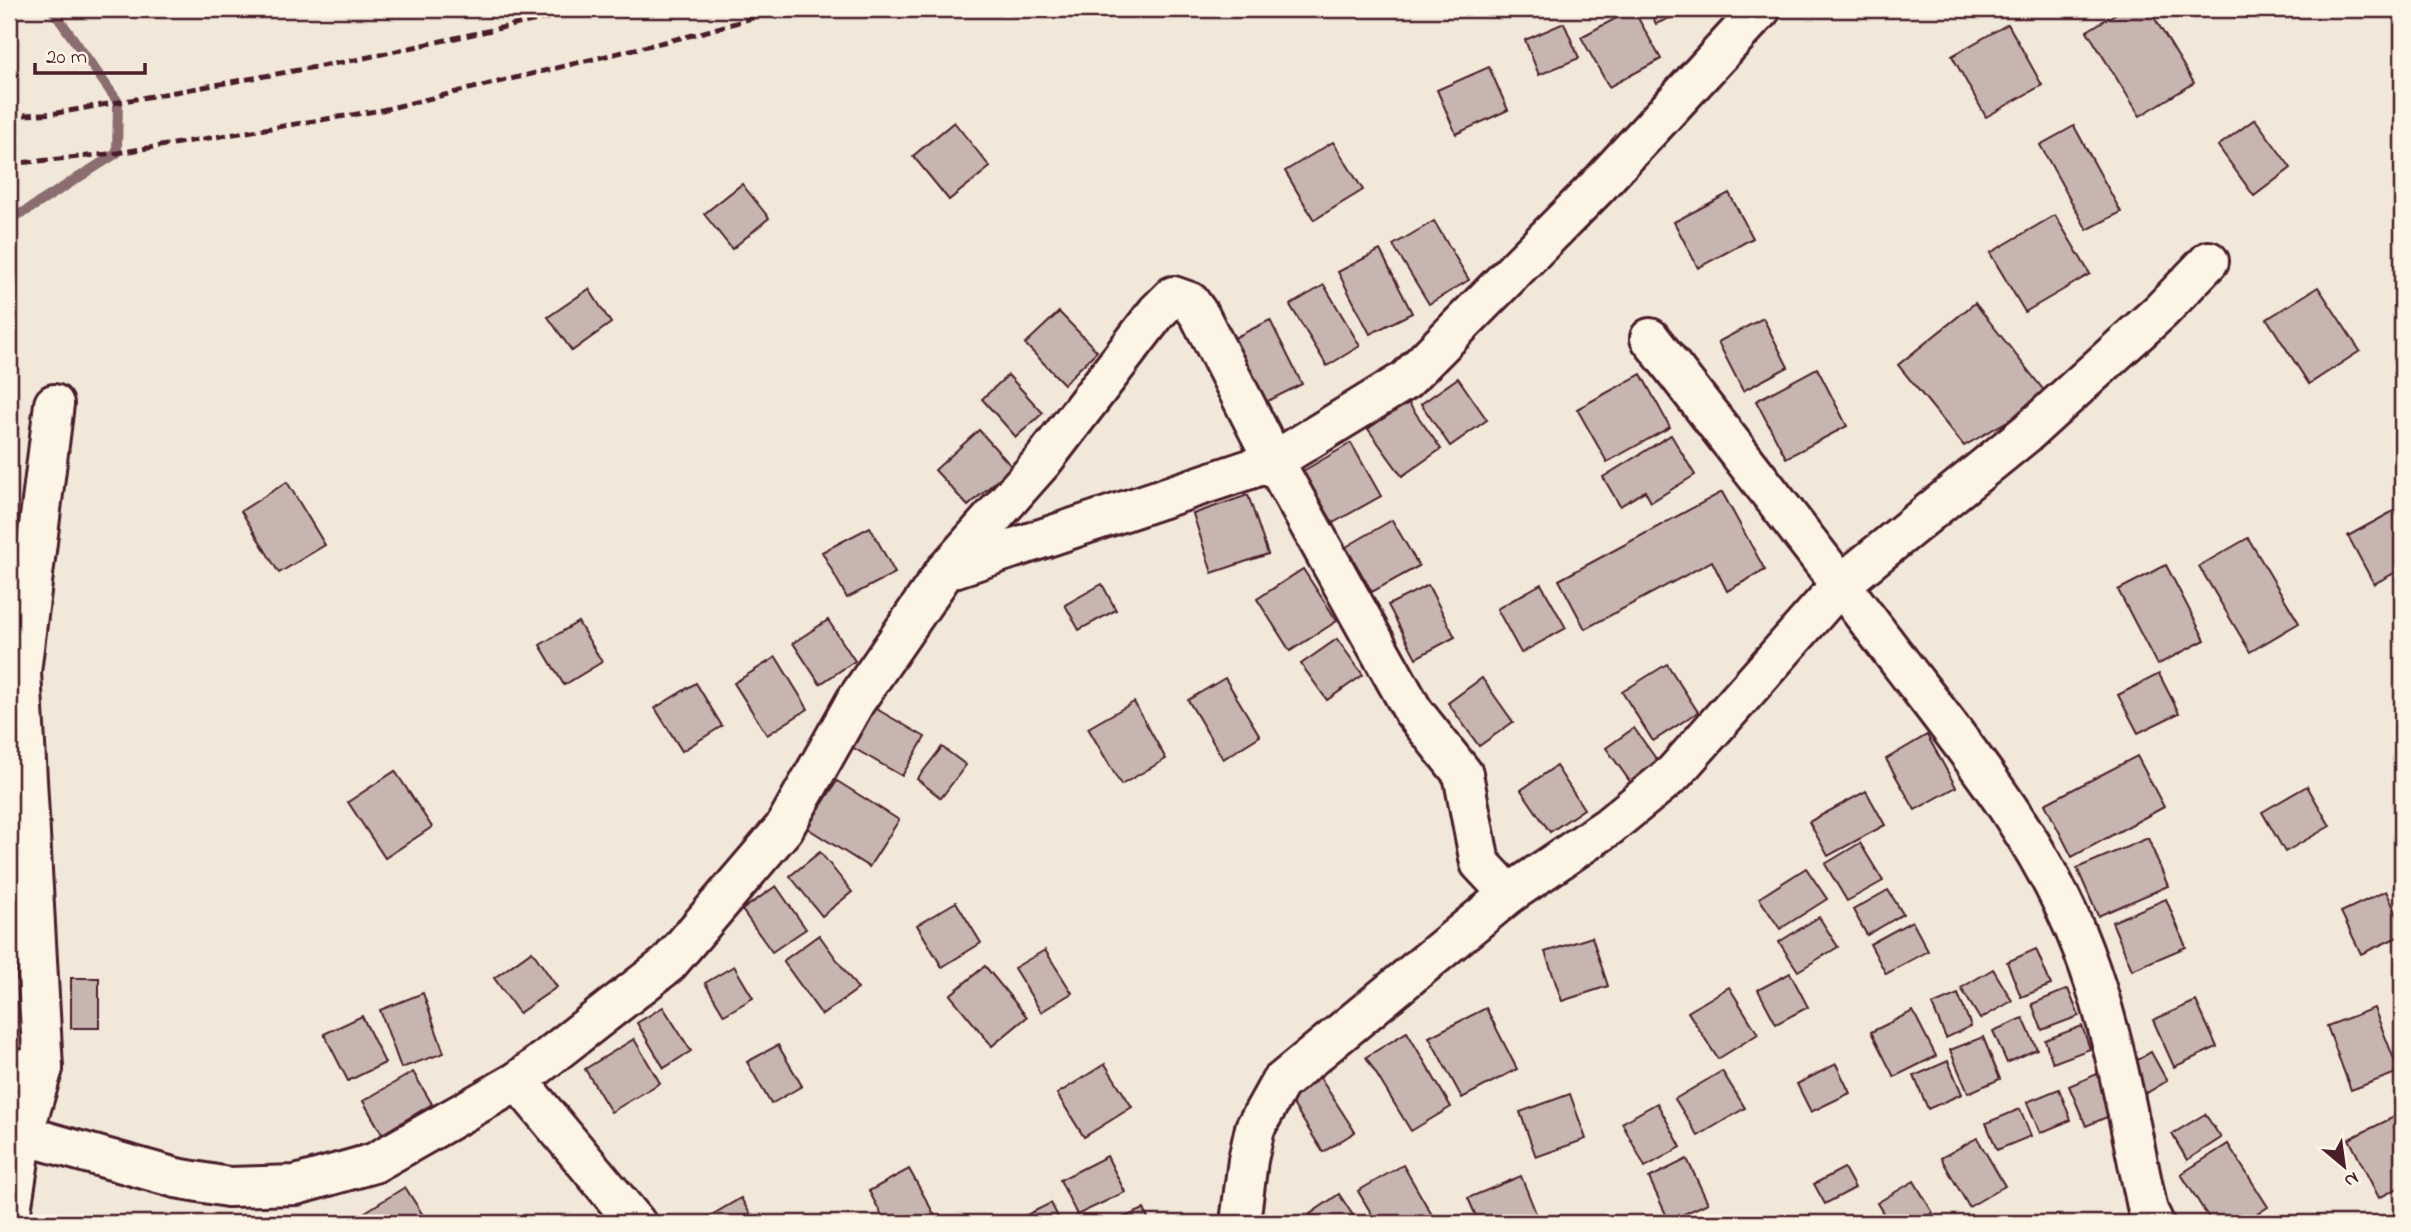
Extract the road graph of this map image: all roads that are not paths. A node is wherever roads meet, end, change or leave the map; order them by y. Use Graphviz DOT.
graph roads {
  1 [pos="1761,9"];
  2 [pos="2209,261"];
  3 [pos="1650,338"];
  4 [pos="54,404"];
  5 [pos="1274,461"];
  6 [pos="945,571"];
  7 [pos="1841,584"];
  8 [pos="1509,894"];
  9 [pos="26,1069"];
  10 [pos="518,1081"];
  11 [pos="23,1136"];
  12 [pos="9,1223"];
  13 [pos="636,1223"];
  14 [pos="1240,1223"];
  15 [pos="2154,1223"];
  1 -- 5 [label="street"];
  2 -- 7 [label="street"];
  3 -- 7 [label="street"];
  4 -- 9 [label="street"];
  5 -- 6 [label="street"];
  5 -- 6 [label="street"];
  5 -- 8 [label="street"];
  6 -- 10 [label="street"];
  7 -- 8 [label="street"];
  7 -- 15 [label="street"];
  8 -- 14 [label="street"];
  9 -- 11 [label="street"];
  10 -- 11 [label="street"];
  10 -- 13 [label="street"];
  11 -- 12 [label="street"];
}
